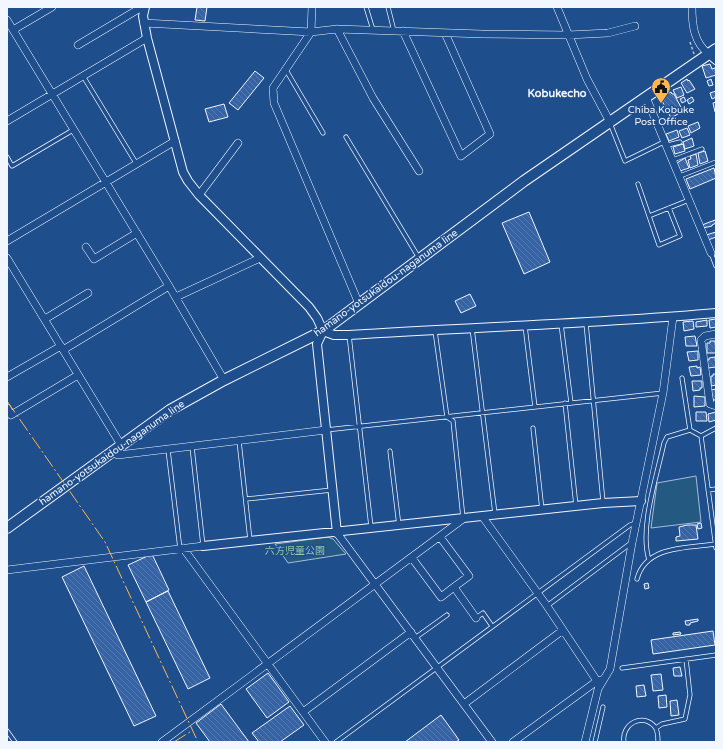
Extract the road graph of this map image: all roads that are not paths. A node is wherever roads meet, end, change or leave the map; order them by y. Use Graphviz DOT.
graph roads {
  1 [pos="52,7"];
  2 [pos="142,7"];
  3 [pos="146,7"];
  4 [pos="312,7"];
  5 [pos="366,7"];
  6 [pos="388,7"];
  7 [pos="557,7"];
  8 [pos="692,7"];
  9 [pos="7,20"];
  10 [pos="144,23"];
  11 [pos="635,26"];
  12 [pos="337,29"];
  13 [pos="13,30"];
  14 [pos="372,30"];
  15 [pos="394,31"];
  16 [pos="403,31"];
  17 [pos="310,32"];
  18 [pos="444,33"];
  19 [pos="568,34"];
  20 [pos="147,38"];
  21 [pos="78,45"];
  22 [pos="714,54"];
  23 [pos="285,70"];
  24 [pos="83,76"];
  25 [pos="52,94"];
  26 [pos="646,97"];
  27 [pos="7,121"];
  28 [pos="610,122"];
  29 [pos="74,130"];
  30 [pos="323,133"];
  31 [pos="346,137"];
  32 [pos="175,140"];
  33 [pos="680,142"];
  34 [pos="238,143"];
  35 [pos="667,143"];
  36 [pos="702,149"];
  37 [pos="7,157"];
  38 [pos="673,160"];
  39 [pos="716,162"];
  40 [pos="136,163"];
  41 [pos="419,171"];
  42 [pos="680,176"];
  43 [pos="106,182"];
  44 [pos="638,184"];
  45 [pos="199,195"];
  46 [pos="690,200"];
  47 [pos="669,208"];
  48 [pos="649,216"];
  49 [pos="137,232"];
  50 [pos="7,241"];
  51 [pos="86,247"];
  52 [pos="712,253"];
  53 [pos="7,258"];
  54 [pos="260,258"];
  55 [pos="420,258"];
  56 [pos="716,266"];
  57 [pos="170,286"];
  58 [pos="88,293"];
  59 [pos="176,297"];
  60 [pos="359,304"];
  61 [pos="716,313"];
  62 [pos="673,317"];
  63 [pos="45,319"];
  64 [pos="585,322"];
  65 [pos="561,324"];
  66 [pos="525,326"];
  67 [pos="472,328"];
  68 [pos="435,329"];
  69 [pos="323,331"];
  70 [pos="716,334"];
  71 [pos="349,335"];
  72 [pos="62,348"];
  73 [pos="78,375"];
  74 [pos="7,377"];
  75 [pos="682,378"];
  76 [pos="224,380"];
  77 [pos="663,393"];
  78 [pos="593,400"];
  79 [pos="571,403"];
  80 [pos="565,404"];
  81 [pos="716,406"];
  82 [pos="535,407"];
  83 [pos="7,408"];
  84 [pos="483,413"];
  85 [pos="447,417"];
  86 [pos="360,426"];
  87 [pos="533,428"];
  88 [pos="716,428"];
  89 [pos="326,430"];
  90 [pos="690,430"];
  91 [pos="701,436"];
  92 [pos="239,440"];
  93 [pos="121,445"];
  94 [pos="192,446"];
  95 [pos="168,448"];
  96 [pos="390,451"];
  97 [pos="112,452"];
  98 [pos="716,489"];
  99 [pos="332,490"];
  100 [pos="708,490"];
  101 [pos="246,500"];
  102 [pos="641,501"];
  103 [pos="603,503"];
  104 [pos="576,506"];
  105 [pos="542,510"];
  106 [pos="495,515"];
  107 [pos="482,516"];
  108 [pos="463,519"];
  109 [pos="637,523"];
  110 [pos="399,526"];
  111 [pos="7,528"];
  112 [pos="371,529"];
  113 [pos="337,533"];
  114 [pos="440,537"];
  115 [pos="250,542"];
  116 [pos="632,543"];
  117 [pos="716,544"];
  118 [pos="203,546"];
  119 [pos="182,548"];
  120 [pos="716,548"];
  121 [pos="412,558"];
  122 [pos="649,560"];
  123 [pos="7,570"];
  124 [pos="637,579"];
  125 [pos="376,584"];
  126 [pos="454,587"];
  127 [pos="538,593"];
  128 [pos="547,606"];
  129 [pos="447,615"];
  130 [pos="476,618"];
  131 [pos="492,626"];
  132 [pos="563,630"];
  133 [pos="413,635"];
  134 [pos="716,655"];
  135 [pos="686,659"];
  136 [pos="268,664"];
  137 [pos="437,667"];
  138 [pos="622,668"];
  139 [pos="605,678"];
  140 [pos="597,681"];
  141 [pos="464,704"];
  142 [pos="603,707"];
  143 [pos="303,712"];
  144 [pos="656,728"];
  145 [pos="7,731"];
  146 [pos="167,741"];
  147 [pos="15,742"];
  148 [pos="325,742"];
  149 [pos="336,742"];
  150 [pos="492,742"];
  151 [pos="513,742"];
  152 [pos="585,742"];
  153 [pos="595,742"];
  154 [pos="624,742"];
  155 [pos="658,742"];
  1 -- 13 [label="street"];
  2 -- 21 [label="street"];
  3 -- 10 [label="street"];
  4 -- 17 [label="street"];
  5 -- 14 [label="lane"];
  6 -- 15 [label="lane"];
  7 -- 19 [label="street"];
  8 -- 22 [label="street"];
  9 -- 13 [label="street"];
  10 -- 17 [label="street"];
  10 -- 20 [label="street"];
  11 -- 19 [label="street"];
  12 -- 14 [label="street"];
  12 -- 17 [label="street"];
  12 -- 41 [label="street"];
  13 -- 25 [label="street"];
  14 -- 15 [label="street"];
  15 -- 16 [label="street"];
  16 -- 18 [label="street"];
  16 -- 18 [label="street"];
  17 -- 23 [label="street"];
  18 -- 19 [label="street"];
  19 -- 28 [label="street"];
  20 -- 24 [label="street"];
  20 -- 32 [label="street"];
  22 -- 26 [label="main road, hamano-yotsukaidou-naganuma line"];
  23 -- 30 [label="lane"];
  23 -- 60 [label="street"];
  24 -- 25 [label="street"];
  24 -- 40 [label="lane"];
  25 -- 27 [label="street"];
  25 -- 29 [label="street"];
  26 -- 28 [label="main road, hamano-yotsukaidou-naganuma line"];
  26 -- 35 [label="street"];
  28 -- 35 [label="lane"];
  28 -- 55 [label="main road, hamano-yotsukaidou-naganuma line"];
  29 -- 37 [label="lane"];
  29 -- 43 [label="street"];
  31 -- 55 [label="lane"];
  32 -- 40 [label="street"];
  32 -- 45 [label="street"];
  33 -- 35 [label="lane"];
  34 -- 45 [label="street"];
  35 -- 38 [label="street"];
  36 -- 38 [label="lane"];
  38 -- 42 [label="street"];
  39 -- 42 [label="lane"];
  40 -- 43 [label="street"];
  42 -- 46 [label="street"];
  43 -- 49 [label="street"];
  43 -- 50 [label="street"];
  44 -- 48 [label="lane"];
  45 -- 54 [label="street"];
  46 -- 47 [label="lane"];
  46 -- 52 [label="street"];
  47 -- 48 [label="lane"];
  47 -- 48 [label="lane"];
  49 -- 51 [label="street"];
  49 -- 57 [label="street"];
  52 -- 56 [label="lane"];
  53 -- 63 [label="street"];
  54 -- 59 [label="street"];
  54 -- 69 [label="street"];
  55 -- 60 [label="main road, hamano-yotsukaidou-naganuma line"];
  57 -- 59 [label="street"];
  57 -- 72 [label="street"];
  58 -- 63 [label="street"];
  59 -- 76 [label="street"];
  60 -- 69 [label="main road, hamano-yotsukaidou-naganuma line"];
  61 -- 62 [label="street"];
  62 -- 64 [label="street"];
  62 -- 77 [label="street"];
  63 -- 72 [label="street"];
  64 -- 65 [label="street"];
  64 -- 78 [label="lane"];
  65 -- 66 [label="street"];
  65 -- 79 [label="lane"];
  66 -- 67 [label="street"];
  66 -- 82 [label="lane"];
  67 -- 68 [label="street"];
  67 -- 84 [label="lane"];
  68 -- 71 [label="street"];
  68 -- 85 [label="lane"];
  69 -- 71 [label="street"];
  69 -- 76 [label="main road, hamano-yotsukaidou-naganuma line"];
  69 -- 89 [label="street"];
  70 -- 81 [label="street"];
  71 -- 86 [label="lane"];
  72 -- 73 [label="street"];
  72 -- 74 [label="street"];
  73 -- 83 [label="street"];
  73 -- 93 [label="street"];
  75 -- 90 [label="lane"];
  76 -- 93 [label="main road, hamano-yotsukaidou-naganuma line"];
  77 -- 78 [label="lane"];
  77 -- 102 [label="street"];
  78 -- 79 [label="lane"];
  78 -- 103 [label="lane"];
  79 -- 80 [label="lane"];
  80 -- 82 [label="lane"];
  80 -- 104 [label="lane"];
  82 -- 84 [label="lane"];
  84 -- 85 [label="lane"];
  84 -- 106 [label="lane"];
  85 -- 86 [label="lane"];
  85 -- 108 [label="lane"];
  86 -- 89 [label="lane"];
  86 -- 112 [label="lane"];
  87 -- 105 [label="lane"];
  88 -- 91 [label="lane"];
  89 -- 92 [label="street"];
  89 -- 99 [label="street"];
  90 -- 91 [label="lane"];
  90 -- 122 [label="lane"];
  91 -- 100 [label="lane"];
  92 -- 94 [label="street"];
  92 -- 101 [label="lane"];
  93 -- 97 [label="main road, hamano-yotsukaidou-naganuma line"];
  94 -- 95 [label="street"];
  94 -- 118 [label="lane"];
  95 -- 97 [label="street"];
  95 -- 119 [label="lane"];
  96 -- 110 [label="lane"];
  97 -- 111 [label="main road, hamano-yotsukaidou-naganuma line"];
  98 -- 100 [label="lane"];
  99 -- 101 [label="lane"];
  99 -- 113 [label="street"];
  100 -- 117 [label="lane"];
  101 -- 115 [label="lane"];
  102 -- 103 [label="street"];
  102 -- 109 [label="street"];
  103 -- 104 [label="street"];
  104 -- 105 [label="street"];
  105 -- 106 [label="street"];
  106 -- 107 [label="street"];
  107 -- 108 [label="street"];
  107 -- 127 [label="street"];
  108 -- 110 [label="street"];
  108 -- 114 [label="street"];
  109 -- 116 [label="street"];
  109 -- 127 [label="lane"];
  110 -- 112 [label="street"];
  112 -- 113 [label="street"];
  113 -- 115 [label="street"];
  113 -- 125 [label="street"];
  114 -- 121 [label="street"];
  114 -- 126 [label="street"];
  115 -- 118 [label="street"];
  116 -- 128 [label="lane"];
  116 -- 139 [label="street"];
  117 -- 120 [label="lane"];
  117 -- 122 [label="lane"];
  118 -- 119 [label="street"];
  119 -- 123 [label="street"];
  119 -- 136 [label="street"];
  121 -- 125 [label="street"];
  121 -- 126 [label="street"];
  122 -- 124 [label="lane"];
  125 -- 133 [label="street"];
  125 -- 136 [label="street"];
  126 -- 130 [label="street"];
  127 -- 128 [label="street"];
  127 -- 131 [label="lane"];
  128 -- 132 [label="street"];
  129 -- 133 [label="lane"];
  130 -- 131 [label="lane"];
  131 -- 137 [label="lane"];
  132 -- 140 [label="street"];
  132 -- 141 [label="street"];
  133 -- 137 [label="street"];
  133 -- 143 [label="street"];
  134 -- 135 [label="lane"];
  135 -- 138 [label="lane"];
  135 -- 144 [label="lane"];
  136 -- 143 [label="street"];
  136 -- 146 [label="street"];
  137 -- 141 [label="street"];
  137 -- 149 [label="lane"];
  139 -- 140 [label="street"];
  139 -- 152 [label="street"];
  140 -- 151 [label="street"];
  141 -- 150 [label="street"];
  142 -- 153 [label="lane"];
  143 -- 148 [label="street"];
  144 -- 154 [label="lane"];
  144 -- 155 [label="lane"];
  145 -- 147 [label="lane"];
}
